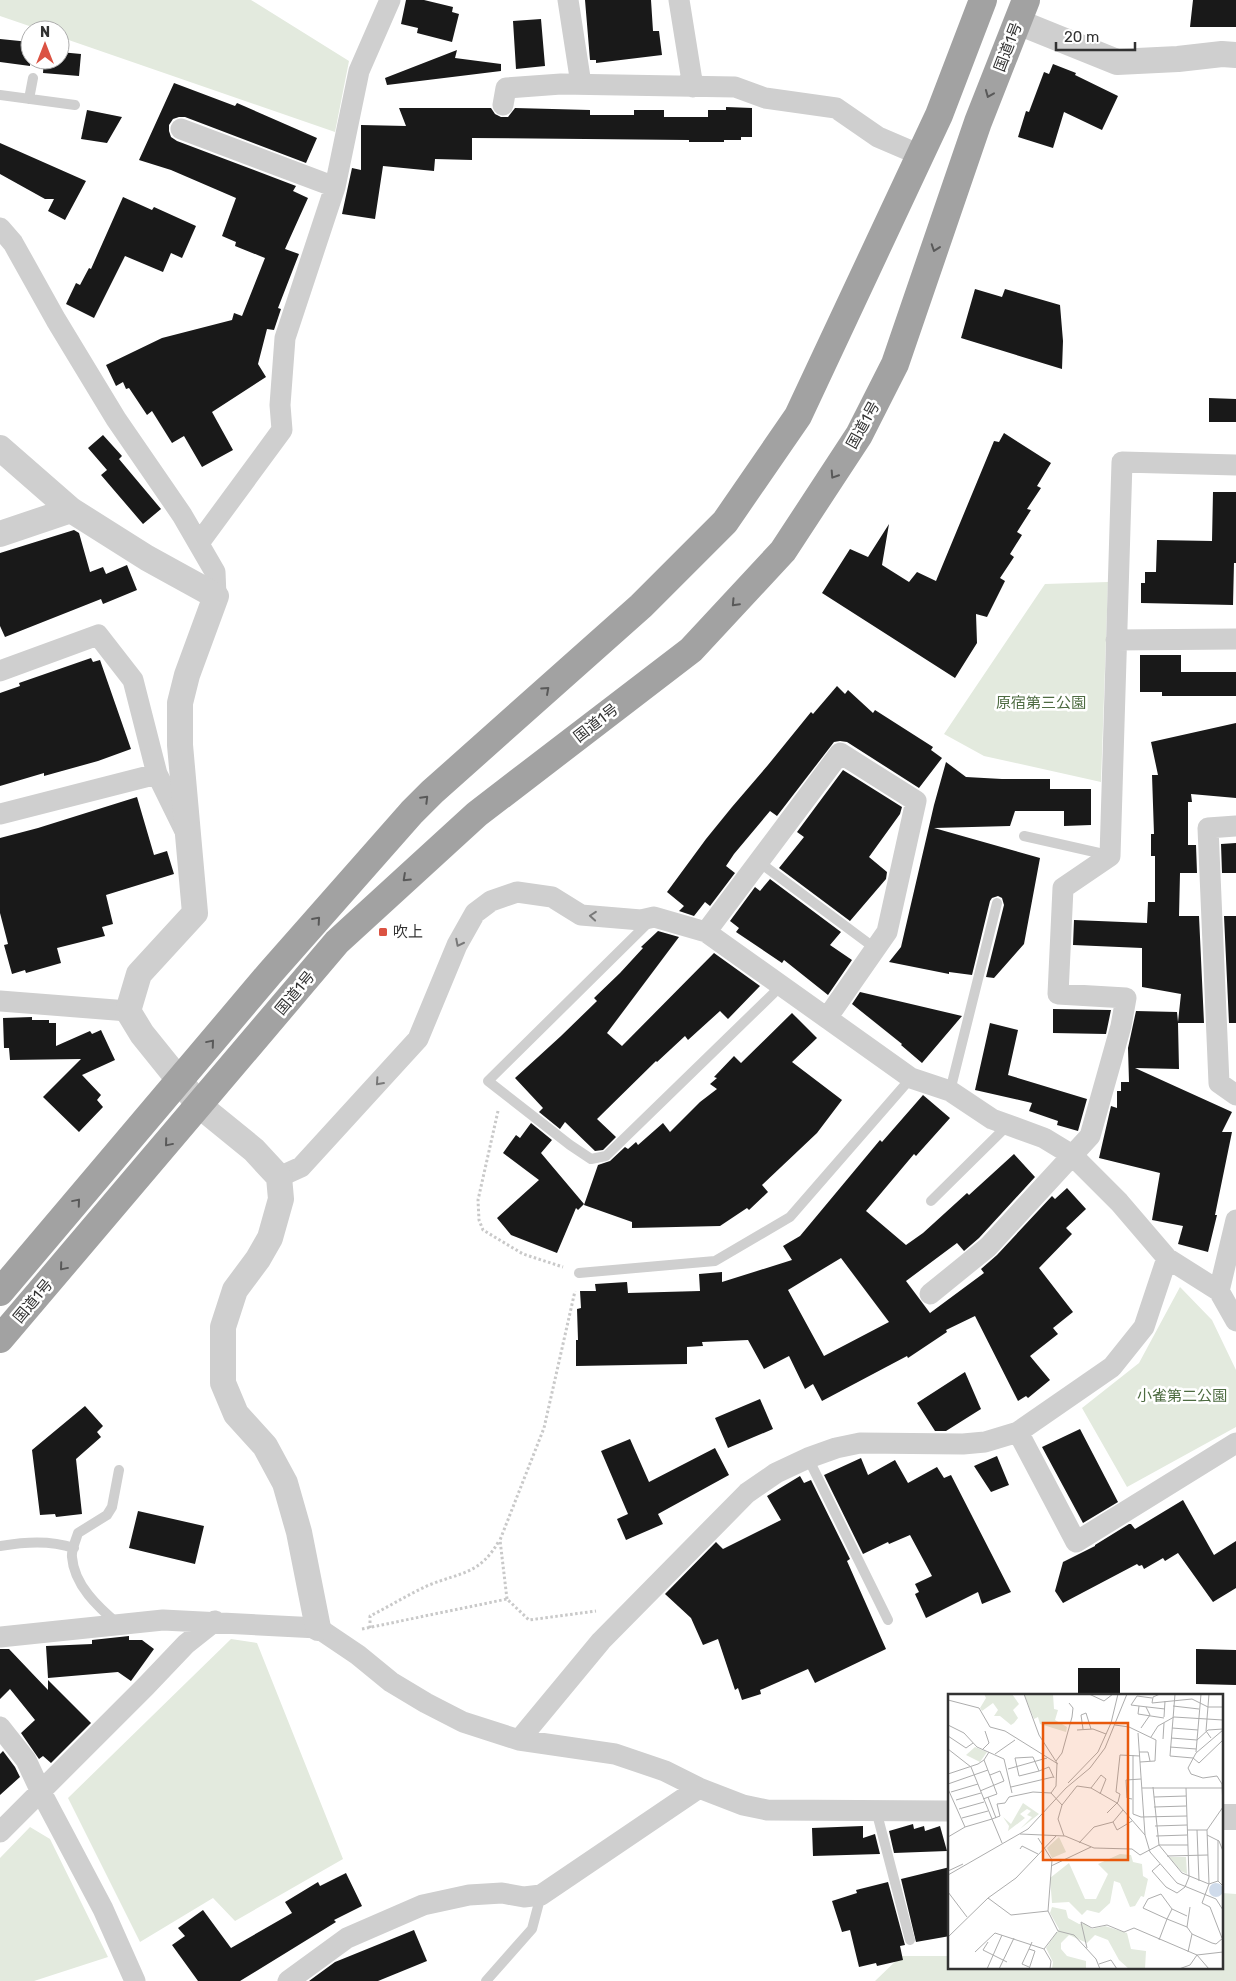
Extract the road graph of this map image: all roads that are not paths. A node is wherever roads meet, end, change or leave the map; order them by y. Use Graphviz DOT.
graph roads {
  1 [pos="390,0"];
  2 [pos="568,0"];
  3 [pos="679,0"];
  4 [pos="983,0"];
  5 [pos="1022,11"];
  6 [pos="1236,55"];
  7 [pos="33,78"];
  8 [pos="580,84"];
  9 [pos="693,87"];
  10 [pos="0,96"];
  11 [pos="28,99"];
  12 [pos="75,105"];
  13 [pos="503,105"];
  14 [pos="181,129"];
  15 [pos="920,155"];
  16 [pos="335,187"];
  17 [pos="0,228"];
  18 [pos="0,448"];
  19 [pos="1236,465"];
  20 [pos="71,510"];
  21 [pos="0,534"];
  22 [pos="199,543"];
  23 [pos="216,596"];
  24 [pos="1236,639"];
  25 [pos="1116,640"];
  26 [pos="0,671"];
  27 [pos="157,774"];
  28 [pos="0,814"];
  29 [pos="1236,826"];
  30 [pos="1024,836"];
  31 [pos="189,837"];
  32 [pos="1110,856"];
  33 [pos="759,862"];
  34 [pos="997,903"];
  35 [pos="648,918"];
  36 [pos="706,932"];
  37 [pos="876,949"];
  38 [pos="782,985"];
  39 [pos="0,999"];
  40 [pos="128,1011"];
  41 [pos="827,1018"];
  42 [pos="911,1078"];
  43 [pos="179,1080"];
  44 [pos="950,1091"];
  45 [pos="1236,1095"];
  46 [pos="200,1106"];
  47 [pos="1008,1125"];
  48 [pos="1072,1155"];
  49 [pos="279,1177"];
  50 [pos="931,1201"];
  51 [pos="1236,1220"];
  52 [pos="1167,1258"];
  53 [pos="580,1272"];
  54 [pos="1219,1291"];
  55 [pos="0,1292"];
  56 [pos="930,1294"];
  57 [pos="1236,1321"];
  58 [pos="0,1339"];
  59 [pos="1018,1432"];
  60 [pos="1236,1443"];
  61 [pos="808,1458"];
  62 [pos="119,1470"];
  63 [pos="0,1546"];
  64 [pos="74,1548"];
  65 [pos="888,1620"];
  66 [pos="215,1621"];
  67 [pos="119,1625"];
  68 [pos="324,1632"];
  69 [pos="0,1637"];
  70 [pos="0,1727"];
  71 [pos="519,1740"];
  72 [pos="699,1788"];
  73 [pos="41,1792"];
  74 [pos="876,1810"];
  75 [pos="948,1811"];
  76 [pos="0,1832"];
  77 [pos="540,1895"];
  78 [pos="910,1940"];
  79 [pos="136,1981"];
  80 [pos="288,1981"];
  81 [pos="486,1981"];
  1 -- 16 [label="street"];
  2 -- 8 [label="street"];
  3 -- 9 [label="street"];
  4 -- 15 [label="highway, 国道1号"];
  5 -- 6 [label="street"];
  5 -- 46 [label="highway, 国道1号, one-way"];
  7 -- 11 [label="lane"];
  8 -- 9 [label="street"];
  8 -- 13 [label="street"];
  9 -- 15 [label="street"];
  10 -- 11 [label="lane"];
  11 -- 12 [label="lane"];
  14 -- 16 [label="street"];
  43 -- 15 [label="highway, 国道1号, one-way"];
  16 -- 22 [label="street"];
  17 -- 22 [label="street"];
  18 -- 20 [label="street"];
  19 -- 25 [label="street"];
  20 -- 21 [label="street"];
  20 -- 23 [label="street"];
  22 -- 23 [label="street"];
  23 -- 31 [label="street"];
  24 -- 25 [label="street"];
  25 -- 32 [label="street"];
  26 -- 27 [label="street"];
  27 -- 28 [label="street"];
  27 -- 31 [label="street"];
  29 -- 45 [label="street"];
  30 -- 32 [label="lane"];
  31 -- 40 [label="street"];
  32 -- 48 [label="street"];
  33 -- 36 [label="street"];
  33 -- 37 [label="lane"];
  33 -- 37 [label="street"];
  34 -- 44 [label="lane"];
  35 -- 36 [label="street"];
  35 -- 38 [label="lane"];
  35 -- 49 [label="street, one-way"];
  36 -- 38 [label="street"];
  37 -- 41 [label="street"];
  38 -- 41 [label="street"];
  39 -- 40 [label="street"];
  40 -- 43 [label="street"];
  41 -- 42 [label="street"];
  42 -- 44 [label="street"];
  42 -- 53 [label="lane"];
  43 -- 46 [label="street"];
  55 -- 43 [label="highway, 国道1号, one-way"];
  44 -- 47 [label="street"];
  46 -- 49 [label="street"];
  46 -- 58 [label="highway, 国道1号, one-way"];
  47 -- 48 [label="street"];
  47 -- 50 [label="lane"];
  48 -- 52 [label="street"];
  48 -- 56 [label="street"];
  49 -- 68 [label="street"];
  51 -- 54 [label="street"];
  52 -- 54 [label="street"];
  52 -- 59 [label="street"];
  54 -- 57 [label="street"];
  59 -- 60 [label="street"];
  59 -- 61 [label="street"];
  61 -- 65 [label="lane"];
  61 -- 71 [label="street"];
  62 -- 64 [label="lane"];
  63 -- 64 [label="lane"];
  64 -- 67 [label="lane"];
  66 -- 67 [label="street"];
  66 -- 68 [label="street"];
  66 -- 73 [label="street"];
  67 -- 69 [label="street"];
  68 -- 71 [label="street"];
  70 -- 73 [label="street"];
  71 -- 72 [label="street"];
  72 -- 74 [label="street"];
  72 -- 77 [label="street"];
  73 -- 76 [label="street"];
  73 -- 79 [label="street"];
  74 -- 75 [label="street"];
  74 -- 78 [label="lane"];
  77 -- 80 [label="street"];
  77 -- 81 [label="lane"];
}
